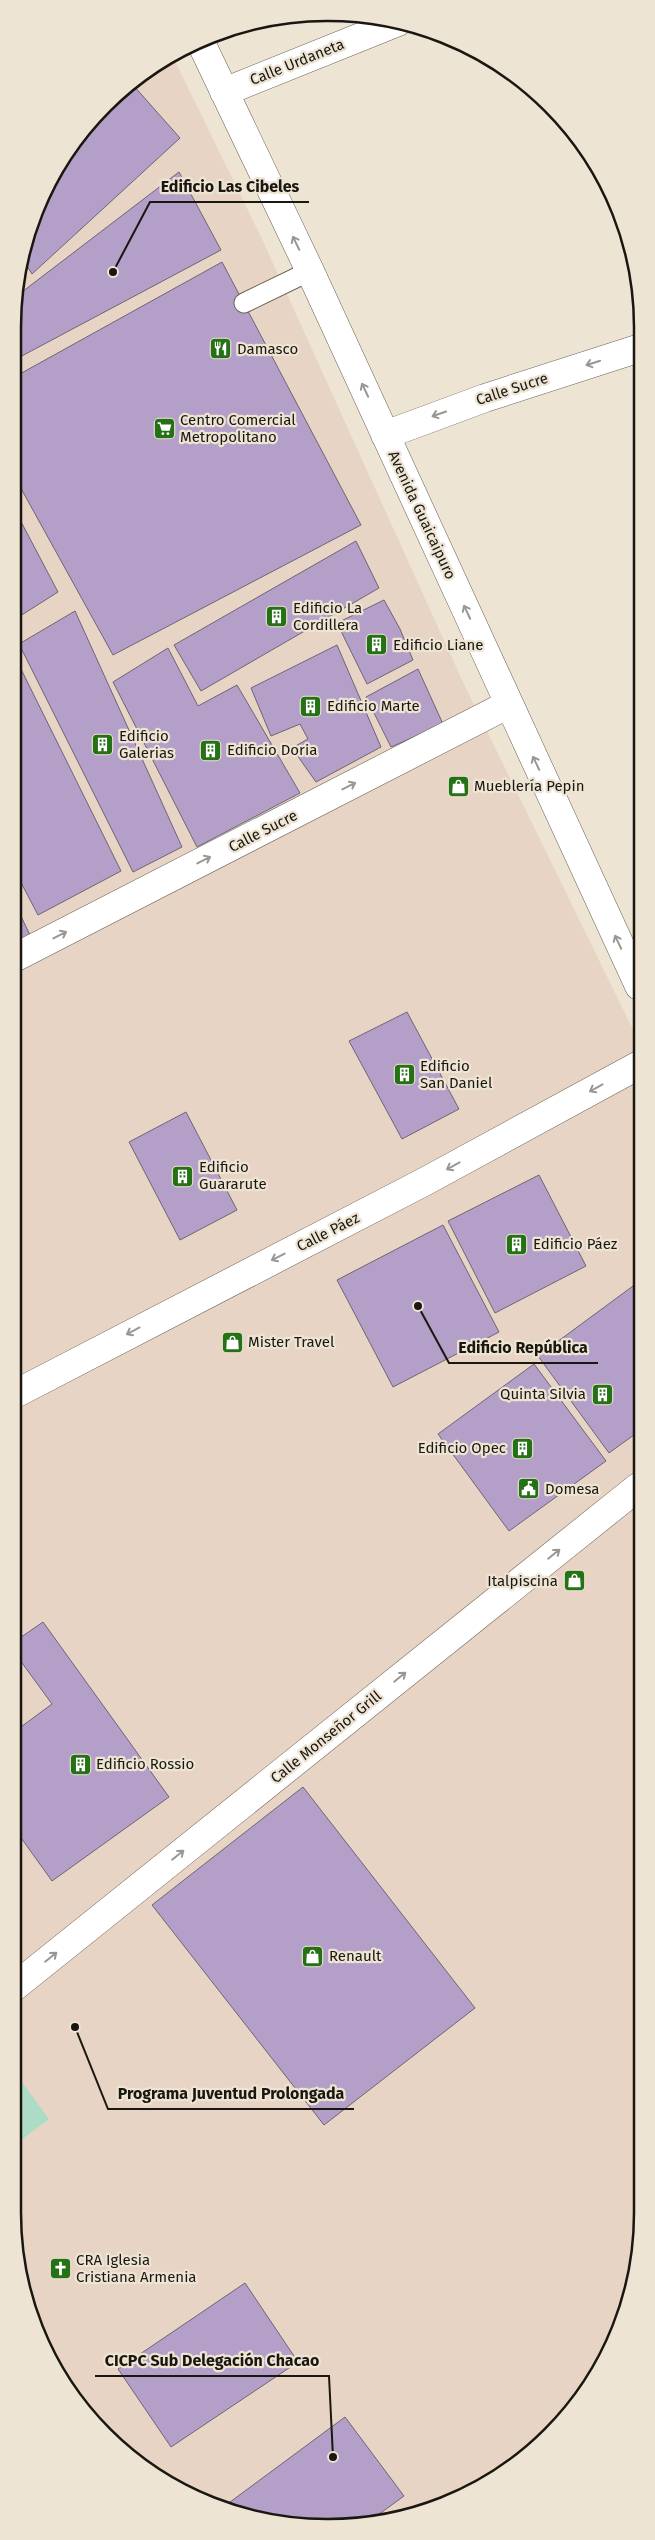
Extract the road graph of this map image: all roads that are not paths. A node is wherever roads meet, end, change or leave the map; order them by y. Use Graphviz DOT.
graph roads {
  1 [pos="386,27"];
  2 [pos="203,48"];
  3 [pos="224,92"];
  4 [pos="310,271"];
  5 [pos="244,303"];
  6 [pos="634,350"];
  7 [pos="385,435"];
  8 [pos="509,704"];
  9 [pos="21,954"];
  10 [pos="634,975"];
  11 [pos="634,1067"];
  12 [pos="21,1391"];
  13 [pos="634,1490"];
  14 [pos="21,1982"];
  1 -- 3 [label="street, Calle Urdaneta"];
  2 -- 3 [label="street, Avenida Guaicaipuro"];
  4 -- 3 [label="street, Avenida Guaicaipuro, one-way"];
  4 -- 5 [label="lane"];
  7 -- 4 [label="street, Avenida Guaicaipuro, one-way"];
  6 -- 7 [label="street, Calle Sucre, one-way"];
  8 -- 7 [label="street, Avenida Guaicaipuro, one-way"];
  9 -- 8 [label="street, Calle Sucre, one-way"];
  10 -- 8 [label="street, Avenida Guaicaipuro, one-way"];
  11 -- 12 [label="street, Calle Páez, one-way"];
  14 -- 13 [label="street, Calle Monseñor Grill, one-way"];
}
